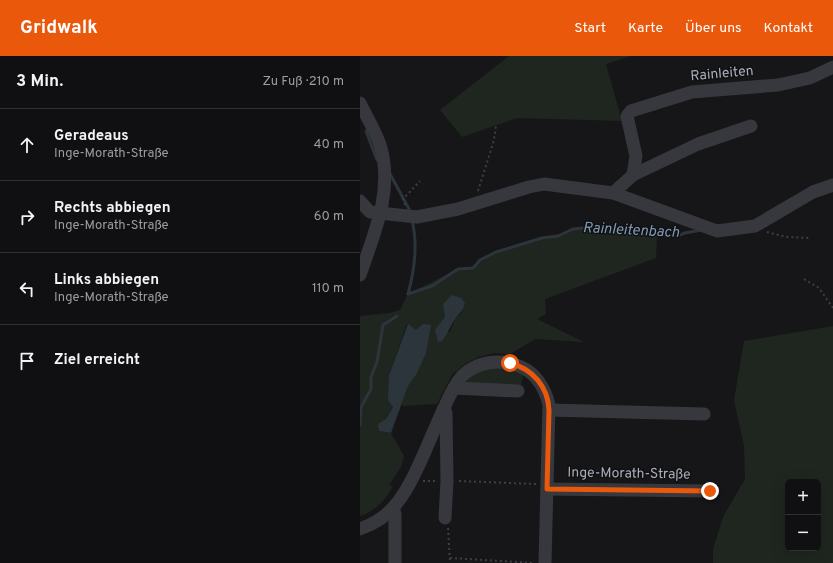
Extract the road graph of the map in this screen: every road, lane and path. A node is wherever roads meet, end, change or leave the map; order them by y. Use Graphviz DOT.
graph roads {
  1 [pos="833,67"];
  2 [pos="360,103"];
  3 [pos="496,125"];
  4 [pos="751,126"];
  5 [pos="633,175"];
  6 [pos="420,181"];
  7 [pos="833,185"];
  8 [pos="613,193"];
  9 [pos="403,199"];
  10 [pos="360,201"];
  11 [pos="475,204"];
  12 [pos="382,214"];
  13 [pos="764,231"];
  14 [pos="810,238"];
  15 [pos="360,275"];
  16 [pos="804,279"];
  17 [pos="833,308"];
  18 [pos="454,388"];
  19 [pos="518,391"];
  20 [pos="444,408"];
  21 [pos="549,410"];
  22 [pos="704,414"];
  23 [pos="424,481"];
  24 [pos="447,481"];
  25 [pos="524,483"];
  26 [pos="547,489"];
  27 [pos="710,491"];
  28 [pos="393,508"];
  29 [pos="445,518"];
  30 [pos="360,529"];
  31 [pos="450,558"];
  32 [pos="520,562"];
  33 [pos="395,563"];
  34 [pos="450,563"];
  35 [pos="545,563"];
  1 -- 5 [label="street, Rainleiten"];
  2 -- 12 [label="street"];
  3 -- 11 [label="path"];
  4 -- 5 [label="street"];
  5 -- 8 [label="street"];
  6 -- 9 [label="path"];
  7 -- 8 [label="street"];
  8 -- 11 [label="street"];
  10 -- 12 [label="street"];
  11 -- 12 [label="street"];
  12 -- 15 [label="street"];
  13 -- 14 [label="path"];
  16 -- 17 [label="path"];
  18 -- 19 [label="street"];
  18 -- 20 [label="street, Inge-Morath-Straße"];
  18 -- 21 [label="street, Inge-Morath-Straße"];
  20 -- 24 [label="street"];
  20 -- 28 [label="street, Inge-Morath-Straße"];
  21 -- 22 [label="street"];
  21 -- 26 [label="street, Inge-Morath-Straße"];
  23 -- 24 [label="path"];
  24 -- 25 [label="path"];
  24 -- 29 [label="street"];
  26 -- 27 [label="street, Inge-Morath-Straße"];
  26 -- 35 [label="street, Inge-Morath-Straße"];
  28 -- 30 [label="street, Inge-Morath-Straße"];
  28 -- 33 [label="street"];
  29 -- 31 [label="path"];
  31 -- 32 [label="path"];
  31 -- 34 [label="path"];
}
